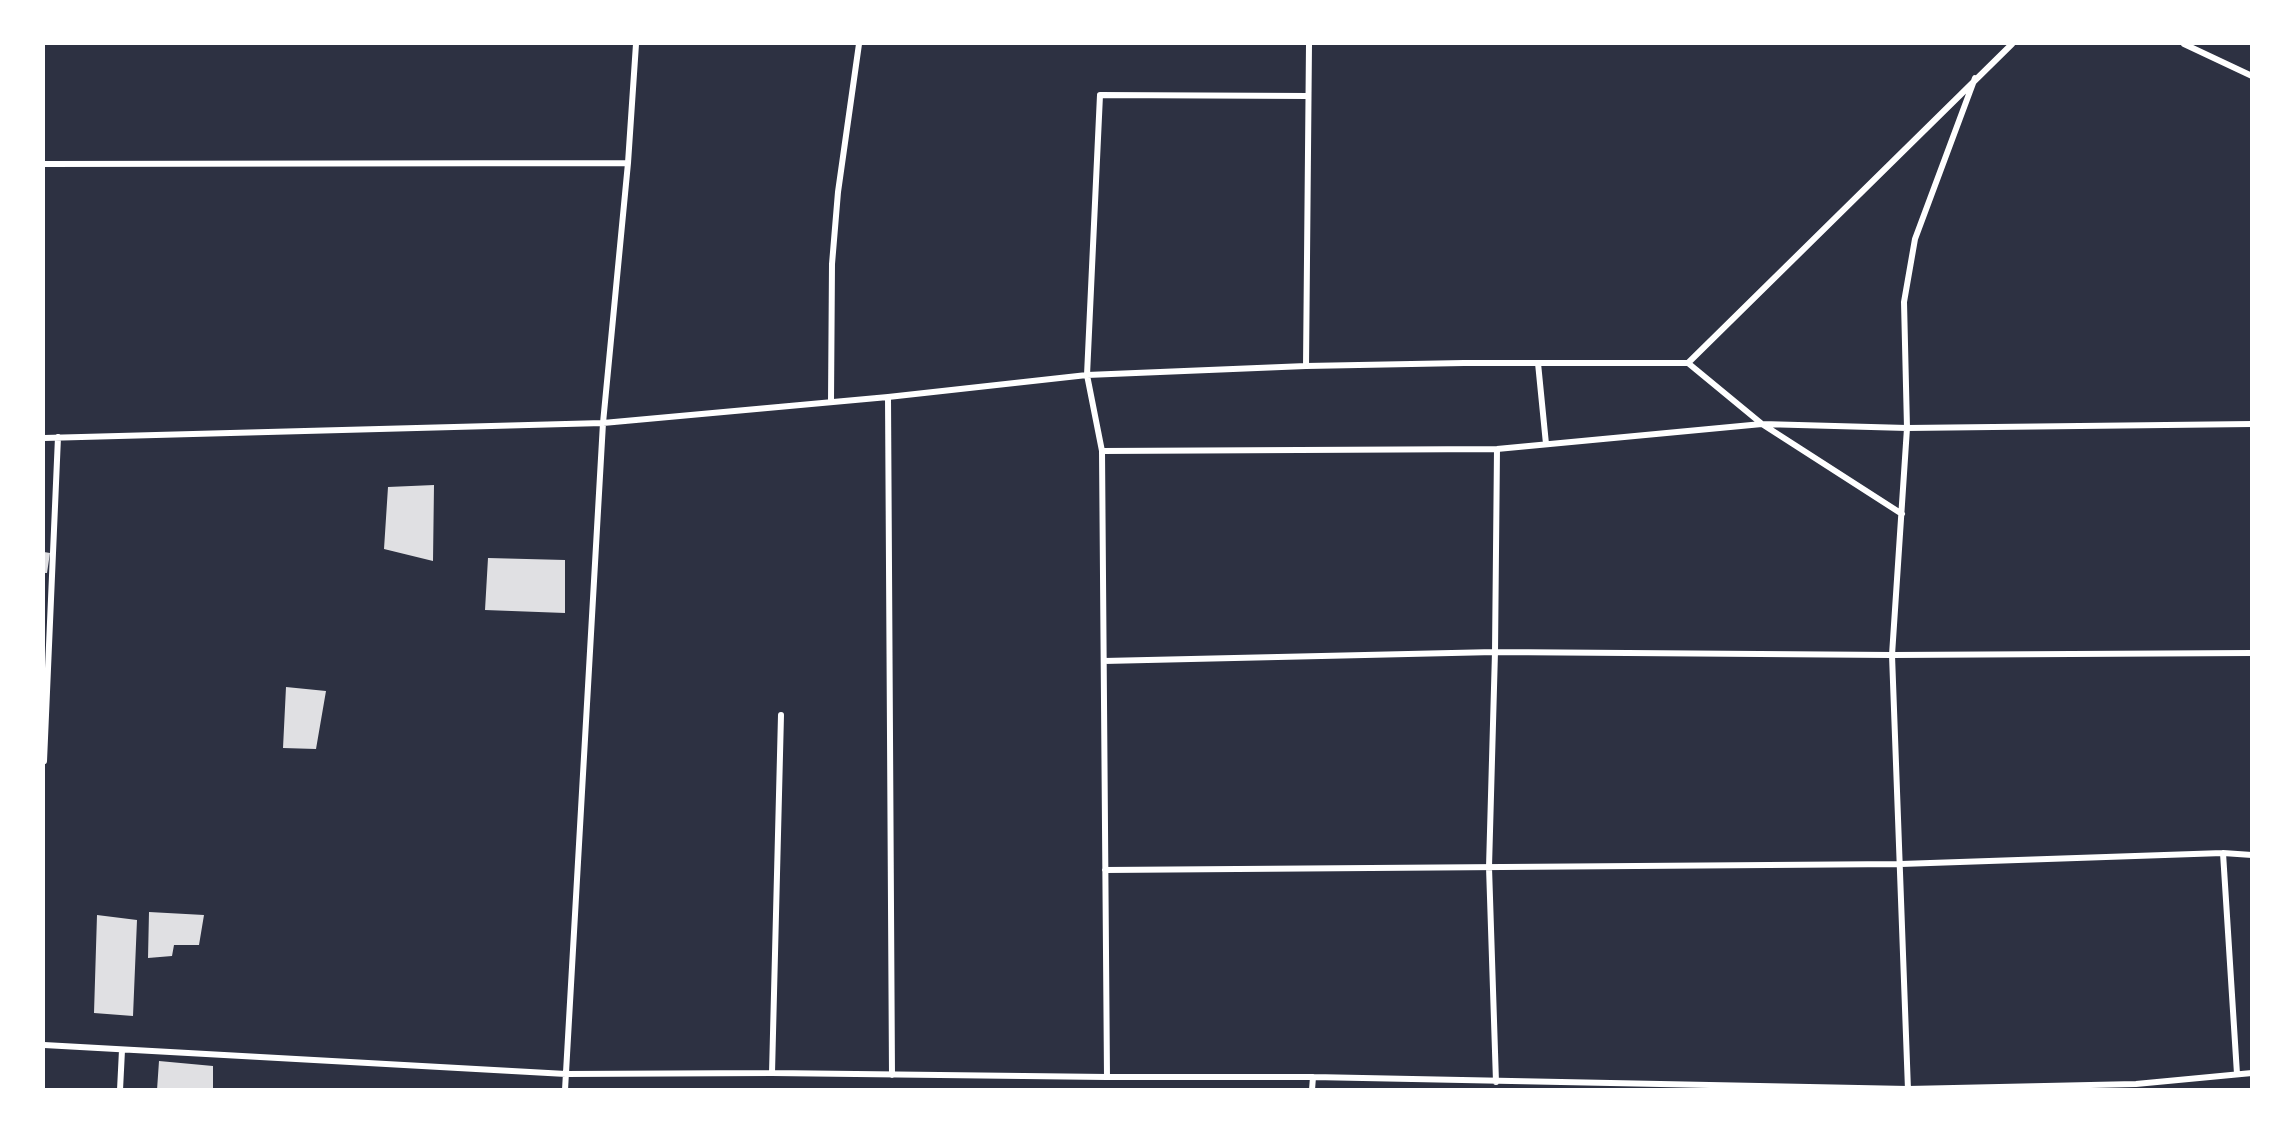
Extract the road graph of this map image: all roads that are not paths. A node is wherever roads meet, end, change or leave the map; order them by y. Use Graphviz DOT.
graph roads {
  1 [pos="636,44"];
  2 [pos="859,44"];
  3 [pos="1310,44"];
  4 [pos="2012,44"];
  5 [pos="2184,44"];
  6 [pos="2252,76"];
  7 [pos="1975,78"];
  8 [pos="1308,96"];
  9 [pos="628,163"];
  10 [pos="44,164"];
  11 [pos="1538,363"];
  12 [pos="1688,363"];
  13 [pos="1306,366"];
  14 [pos="1087,375"];
  15 [pos="888,397"];
  16 [pos="831,401"];
  17 [pos="603,423"];
  18 [pos="1762,424"];
  19 [pos="2252,424"];
  20 [pos="1907,428"];
  21 [pos="58,437"];
  22 [pos="44,438"];
  23 [pos="1546,444"];
  24 [pos="1497,449"];
  25 [pos="1102,451"];
  26 [pos="1902,514"];
  27 [pos="1496,652"];
  28 [pos="2252,653"];
  29 [pos="1892,655"];
  30 [pos="1104,661"];
  31 [pos="781,715"];
  32 [pos="44,761"];
  33 [pos="2223,853"];
  34 [pos="2252,855"];
  35 [pos="1901,864"];
  36 [pos="1489,867"];
  37 [pos="1105,870"];
  38 [pos="44,1045"];
  39 [pos="122,1050"];
  40 [pos="772,1072"];
  41 [pos="2252,1073"];
  42 [pos="566,1074"];
  43 [pos="2237,1074"];
  44 [pos="892,1075"];
  45 [pos="1107,1077"];
  46 [pos="1313,1077"];
  47 [pos="1496,1082"];
  48 [pos="2136,1087"];
  49 [pos="120,1089"];
  50 [pos="566,1089"];
  51 [pos="1312,1089"];
  52 [pos="1908,1089"];
  1 -- 9 [label="street"];
  2 -- 16 [label="street"];
  3 -- 8 [label="street"];
  4 -- 7 [label="street"];
  5 -- 6 [label="street"];
  7 -- 12 [label="street"];
  7 -- 20 [label="street"];
  8 -- 13 [label="street"];
  8 -- 14 [label="street"];
  9 -- 10 [label="street"];
  9 -- 17 [label="street"];
  11 -- 12 [label="street"];
  11 -- 13 [label="street"];
  11 -- 23 [label="street"];
  12 -- 18 [label="street"];
  13 -- 14 [label="street"];
  14 -- 15 [label="street"];
  14 -- 25 [label="street"];
  15 -- 16 [label="street"];
  15 -- 44 [label="street"];
  16 -- 17 [label="street"];
  17 -- 21 [label="street"];
  17 -- 42 [label="street"];
  18 -- 20 [label="street"];
  18 -- 23 [label="street"];
  18 -- 26 [label="street"];
  19 -- 20 [label="street"];
  20 -- 26 [label="street"];
  21 -- 22 [label="street"];
  21 -- 32 [label="street"];
  23 -- 24 [label="street"];
  24 -- 25 [label="street"];
  24 -- 27 [label="street"];
  25 -- 30 [label="street"];
  26 -- 29 [label="street"];
  27 -- 29 [label="street"];
  27 -- 30 [label="street"];
  27 -- 36 [label="street"];
  28 -- 29 [label="street"];
  29 -- 35 [label="street"];
  30 -- 37 [label="street"];
  31 -- 40 [label="street"];
  33 -- 34 [label="street"];
  33 -- 35 [label="street"];
  33 -- 43 [label="street"];
  35 -- 36 [label="street"];
  35 -- 52 [label="street"];
  36 -- 37 [label="street"];
  36 -- 47 [label="street"];
  37 -- 45 [label="street"];
  38 -- 39 [label="street"];
  39 -- 42 [label="street"];
  39 -- 49 [label="street"];
  40 -- 42 [label="street"];
  40 -- 44 [label="street"];
  41 -- 43 [label="street"];
  42 -- 50 [label="street"];
  43 -- 48 [label="street"];
  44 -- 45 [label="street"];
  45 -- 46 [label="street"];
  46 -- 47 [label="street"];
  46 -- 51 [label="street"];
  47 -- 52 [label="street"];
  48 -- 52 [label="street"];
}
